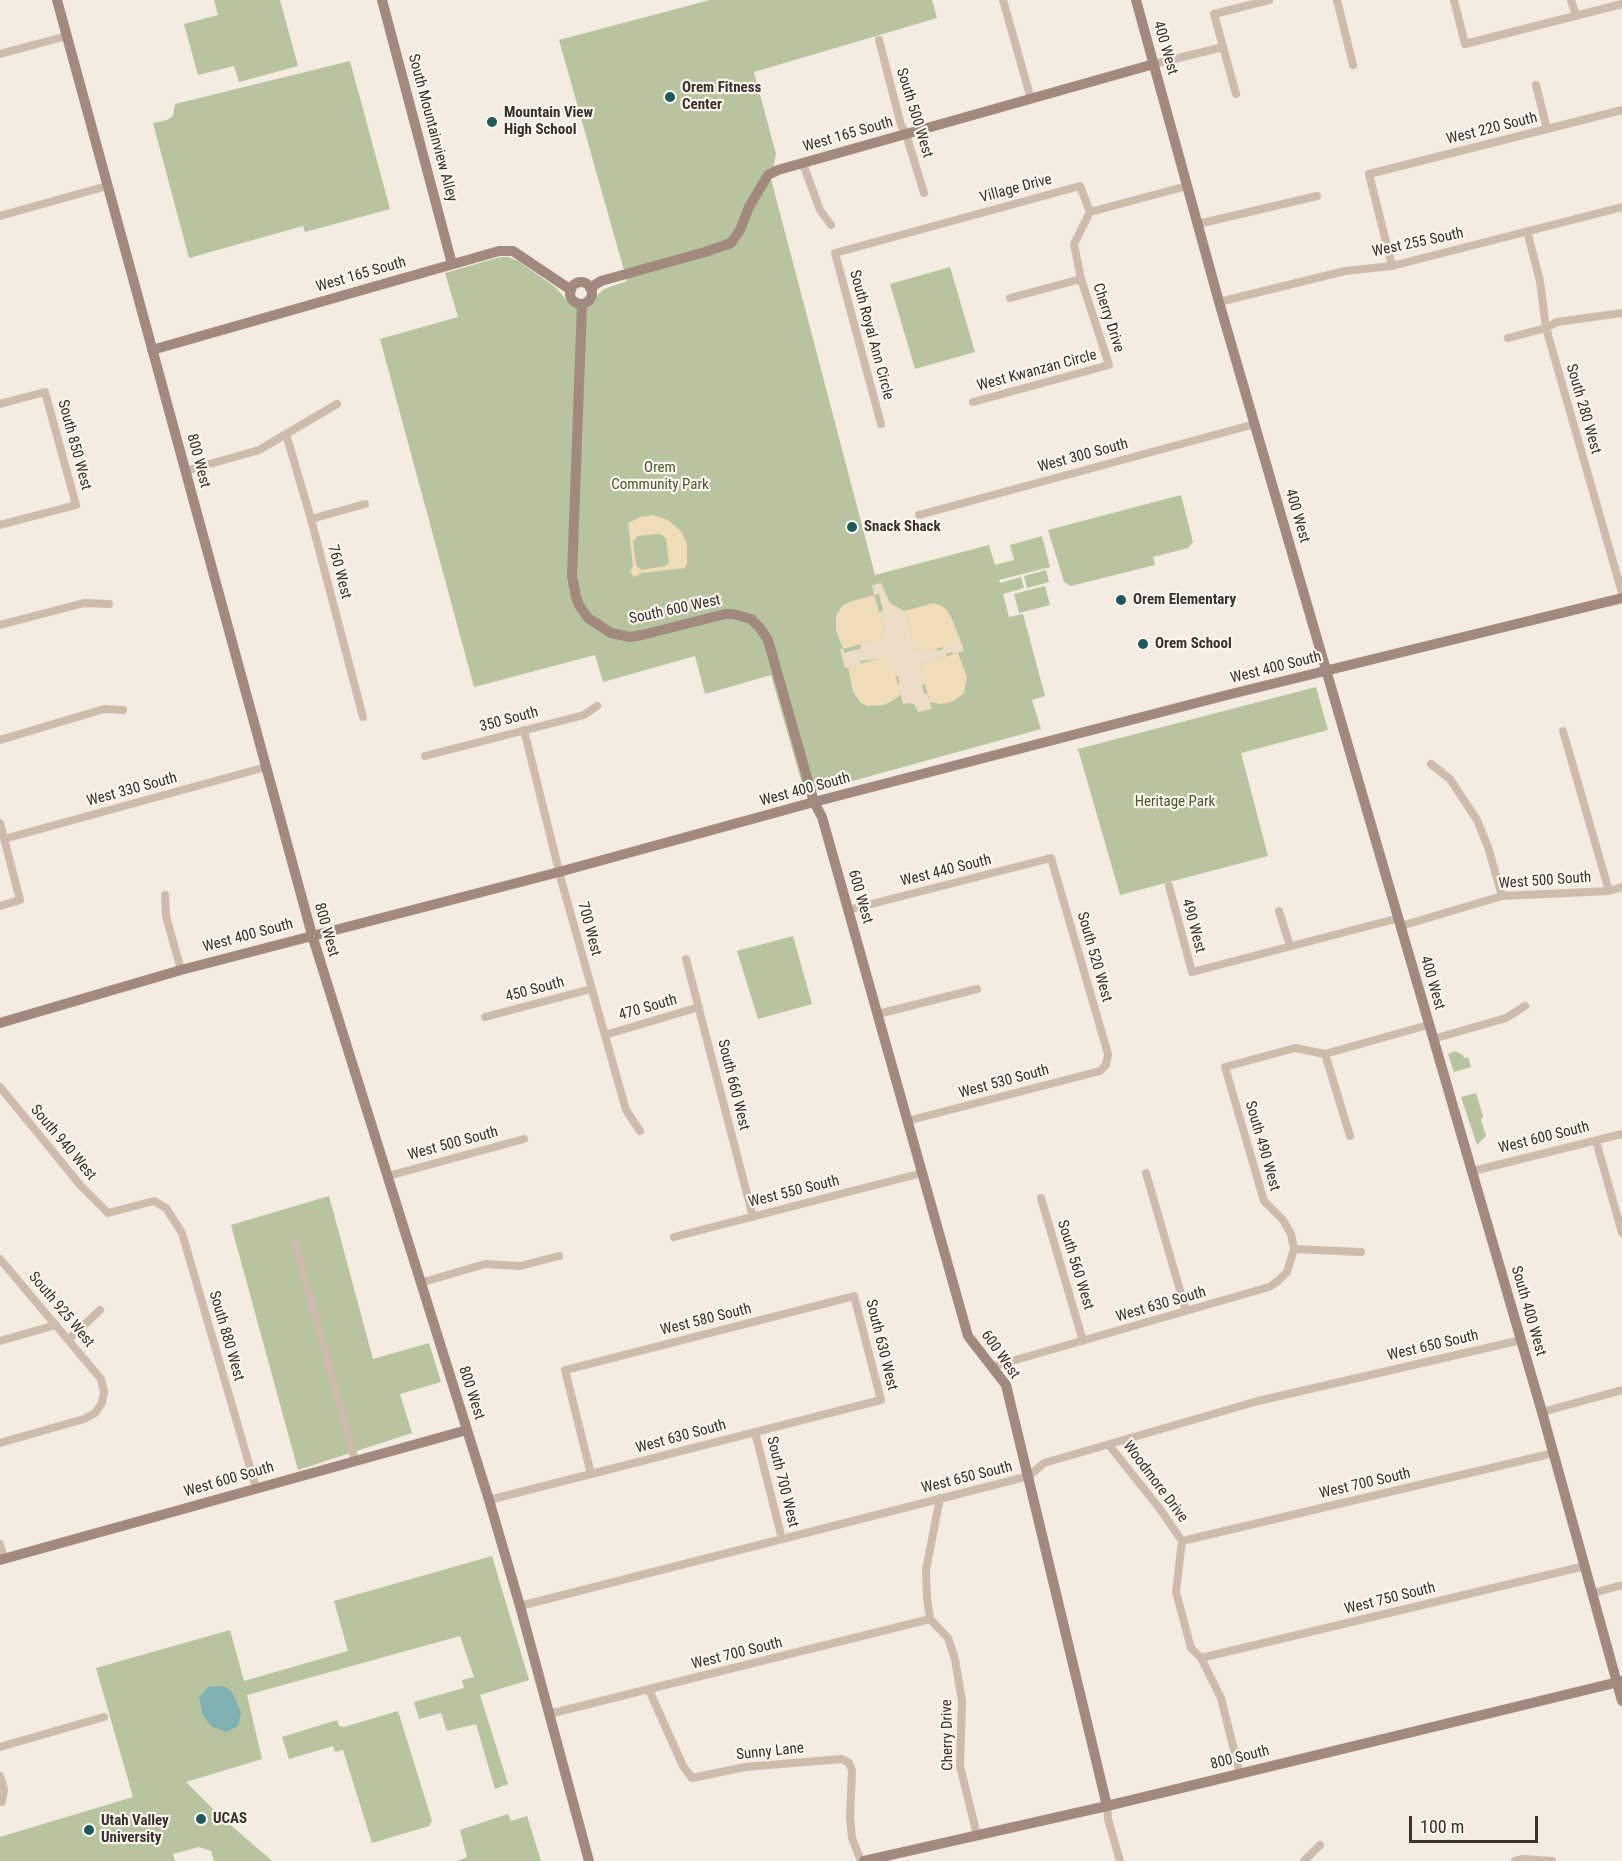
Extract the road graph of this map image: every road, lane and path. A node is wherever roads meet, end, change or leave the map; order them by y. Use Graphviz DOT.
graph roads {
  1 [pos="57,0"];
  2 [pos="382,0"];
  3 [pos="1004,0"];
  4 [pos="1136,0"];
  5 [pos="1269,0"];
  6 [pos="1337,0"];
  7 [pos="1454,0"];
  8 [pos="1571,0"];
  9 [pos="1622,4"];
  10 [pos="1576,16"];
  11 [pos="67,36"];
  12 [pos="879,40"];
  13 [pos="1223,47"];
  14 [pos="0,54"];
  15 [pos="1154,64"];
  16 [pos="1353,65"];
  17 [pos="1536,85"];
  18 [pos="1236,94"];
  19 [pos="1031,99"];
  20 [pos="1622,110"];
  21 [pos="1547,129"];
  22 [pos="906,134"];
  23 [pos="803,164"];
  24 [pos="107,186"];
  25 [pos="1187,186"];
  26 [pos="924,193"];
  27 [pos="1317,196"];
  28 [pos="1622,207"];
  29 [pos="1090,212"];
  30 [pos="0,216"];
  31 [pos="1198,224"];
  32 [pos="831,225"];
  33 [pos="1527,231"];
  34 [pos="835,253"];
  35 [pos="452,264"];
  36 [pos="1392,266"];
  37 [pos="1081,279"];
  38 [pos="590,288"];
  39 [pos="571,290"];
  40 [pos="1010,298"];
  41 [pos="1219,302"];
  42 [pos="582,304"];
  43 [pos="1622,313"];
  44 [pos="1545,328"];
  45 [pos="1508,338"];
  46 [pos="152,350"];
  47 [pos="1109,365"];
  48 [pos="973,402"];
  49 [pos="0,404"];
  50 [pos="337,404"];
  51 [pos="881,424"];
  52 [pos="1255,424"];
  53 [pos="286,434"];
  54 [pos="185,471"];
  55 [pos="365,504"];
  56 [pos="919,515"];
  57 [pos="311,519"];
  58 [pos="0,525"];
  59 [pos="1622,593"];
  60 [pos="1622,598"];
  61 [pos="109,604"];
  62 [pos="0,625"];
  63 [pos="1325,671"];
  64 [pos="597,706"];
  65 [pos="123,710"];
  66 [pos="363,717"];
  67 [pos="524,730"];
  68 [pos="1563,731"];
  69 [pos="0,740"];
  70 [pos="425,756"];
  71 [pos="1431,764"];
  72 [pos="266,767"];
  73 [pos="814,802"];
  74 [pos="0,823"];
  75 [pos="4,838"];
  76 [pos="1051,858"];
  77 [pos="559,872"];
  78 [pos="1168,886"];
  79 [pos="1622,887"];
  80 [pos="1609,891"];
  81 [pos="165,895"];
  82 [pos="1502,896"];
  83 [pos="0,906"];
  84 [pos="848,910"];
  85 [pos="1279,911"];
  86 [pos="1400,922"];
  87 [pos="312,935"];
  88 [pos="1290,946"];
  89 [pos="686,959"];
  90 [pos="181,970"];
  91 [pos="1192,972"];
  92 [pos="591,988"];
  93 [pos="977,989"];
  94 [pos="1525,1006"];
  95 [pos="699,1007"];
  96 [pos="878,1014"];
  97 [pos="485,1017"];
  98 [pos="0,1023"];
  99 [pos="1428,1024"];
  100 [pos="605,1035"];
  101 [pos="1433,1039"];
  102 [pos="1325,1054"];
  103 [pos="1106,1065"];
  104 [pos="0,1087"];
  105 [pos="907,1121"];
  106 [pos="640,1131"];
  107 [pos="1622,1134"];
  108 [pos="1350,1136"];
  109 [pos="524,1139"];
  110 [pos="1596,1141"];
  111 [pos="1473,1171"];
  112 [pos="922,1173"];
  113 [pos="1146,1173"];
  114 [pos="388,1176"];
  115 [pos="1041,1198"];
  116 [pos="154,1201"];
  117 [pos="753,1217"];
  118 [pos="1622,1233"];
  119 [pos="674,1238"];
  120 [pos="296,1244"];
  121 [pos="1294,1250"];
  122 [pos="1361,1252"];
  123 [pos="559,1256"];
  124 [pos="0,1259"];
  125 [pos="420,1283"];
  126 [pos="854,1296"];
  127 [pos="100,1310"];
  128 [pos="1186,1311"];
  129 [pos="56,1325"];
  130 [pos="68,1340"];
  131 [pos="1521,1340"];
  132 [pos="0,1341"];
  133 [pos="1083,1341"];
  134 [pos="991,1367"];
  135 [pos="1622,1390"];
  136 [pos="881,1400"];
  137 [pos="1542,1412"];
  138 [pos="467,1430"];
  139 [pos="755,1432"];
  140 [pos="0,1443"];
  141 [pos="1109,1445"];
  142 [pos="1554,1453"];
  143 [pos="355,1461"];
  144 [pos="591,1474"];
  145 [pos="1029,1476"];
  146 [pos="256,1488"];
  147 [pos="940,1498"];
  148 [pos="489,1500"];
  149 [pos="782,1539"];
  150 [pos="1182,1541"];
  151 [pos="0,1544"];
  152 [pos="2,1560"];
  153 [pos="1585,1566"];
  154 [pos="1622,1586"];
  155 [pos="1593,1593"];
  156 [pos="520,1606"];
  157 [pos="930,1619"];
  158 [pos="1201,1658"];
  159 [pos="1619,1682"];
  160 [pos="649,1690"];
  161 [pos="1622,1701"];
  162 [pos="549,1714"];
  163 [pos="104,1717"];
  164 [pos="0,1747"];
  165 [pos="1240,1774"];
  166 [pos="0,1776"];
  167 [pos="2,1802"];
  168 [pos="1107,1806"];
  169 [pos="976,1835"];
  170 [pos="1320,1845"];
  171 [pos="590,1861"];
  172 [pos="863,1861"];
  173 [pos="1120,1861"];
  174 [pos="1304,1861"];
  175 [pos="1515,1861"];
  176 [pos="1552,1861"];
  1 -- 11 [label="street, 800 West"];
  2 -- 35 [label="street, South Mountainview Alley"];
  3 -- 19 [label="street"];
  4 -- 15 [label="street, 400 West"];
  5 -- 13 [label="street"];
  6 -- 16 [label="street"];
  7 -- 10 [label="street"];
  8 -- 10 [label="street"];
  9 -- 10 [label="street"];
  11 -- 14 [label="street"];
  11 -- 24 [label="street, 800 West"];
  12 -- 22 [label="street, South 500 West"];
  13 -- 15 [label="street"];
  13 -- 18 [label="street"];
  15 -- 19 [label="street, West 165 South"];
  15 -- 25 [label="street, 400 West"];
  17 -- 21 [label="street"];
  19 -- 22 [label="street, West 165 South"];
  20 -- 21 [label="street, West 220 South"];
  21 -- 36 [label="street, West 220 South"];
  22 -- 23 [label="street, West 165 South"];
  22 -- 26 [label="street, South 500 West"];
  23 -- 32 [label="street"];
  23 -- 38 [label="street, West 165 South"];
  24 -- 30 [label="street"];
  24 -- 46 [label="street, 800 West"];
  25 -- 29 [label="street"];
  25 -- 31 [label="street, 400 West"];
  27 -- 31 [label="street"];
  28 -- 33 [label="street, West 255 South"];
  29 -- 34 [label="street, Village Drive"];
  29 -- 37 [label="street, Cherry Drive"];
  31 -- 41 [label="street, 400 West"];
  33 -- 36 [label="street, West 255 South"];
  33 -- 44 [label="street, South 280 West"];
  34 -- 51 [label="street, South Royal Ann Circle"];
  35 -- 39 [label="street, West 165 South"];
  35 -- 46 [label="street, West 165 South"];
  36 -- 41 [label="street, West 255 South"];
  37 -- 40 [label="street"];
  37 -- 47 [label="street, Cherry Drive"];
  38 -- 39 [label="street, West 165 South"];
  38 -- 42 [label="street"];
  39 -- 42 [label="street, West 165 South"];
  41 -- 52 [label="street, 400 West"];
  42 -- 73 [label="street, South 600 West"];
  43 -- 44 [label="street"];
  44 -- 45 [label="street"];
  44 -- 59 [label="street, South 280 West"];
  46 -- 54 [label="street, 800 West"];
  47 -- 48 [label="street, West Kwanzan Circle"];
  49 -- 58 [label="street, South 850 West"];
  50 -- 53 [label="street"];
  52 -- 56 [label="street, West 300 South"];
  52 -- 63 [label="street, 400 West"];
  53 -- 54 [label="street"];
  53 -- 57 [label="street, 760 West"];
  54 -- 72 [label="street, 800 West"];
  55 -- 57 [label="street"];
  57 -- 66 [label="street, 760 West"];
  60 -- 63 [label="street, West 400 South"];
  61 -- 62 [label="street"];
  63 -- 73 [label="street, West 400 South"];
  63 -- 86 [label="street, 400 West"];
  64 -- 67 [label="street, 350 South"];
  65 -- 69 [label="street"];
  67 -- 70 [label="street, 350 South"];
  67 -- 77 [label="street, 700 West"];
  68 -- 80 [label="street"];
  71 -- 82 [label="street"];
  72 -- 75 [label="street, West 330 South"];
  72 -- 87 [label="street, 800 West"];
  73 -- 77 [label="street, West 400 South"];
  73 -- 84 [label="street, 600 West"];
  74 -- 75 [label="street"];
  75 -- 83 [label="street"];
  76 -- 84 [label="street, West 440 South"];
  76 -- 103 [label="street, South 520 West"];
  77 -- 87 [label="street, West 400 South"];
  77 -- 92 [label="street, 700 West"];
  78 -- 91 [label="street, 490 West"];
  79 -- 80 [label="street, West 500 South"];
  80 -- 82 [label="street, West 500 South"];
  81 -- 90 [label="street"];
  82 -- 86 [label="street, West 500 South"];
  84 -- 96 [label="street, 600 West"];
  85 -- 88 [label="street"];
  86 -- 88 [label="street, West 500 South"];
  86 -- 99 [label="street, 400 West"];
  87 -- 90 [label="street, West 400 South"];
  87 -- 114 [label="street, 800 West"];
  88 -- 91 [label="street, West 500 South"];
  89 -- 95 [label="street, South 660 West"];
  90 -- 98 [label="street, West 400 South"];
  92 -- 97 [label="street, 450 South"];
  92 -- 100 [label="street, 700 West"];
  93 -- 96 [label="street"];
  94 -- 101 [label="street"];
  95 -- 100 [label="street, 470 South"];
  95 -- 117 [label="street, South 660 West"];
  96 -- 105 [label="street, 600 West"];
  99 -- 101 [label="street, 400 West"];
  99 -- 102 [label="street"];
  100 -- 106 [label="street, 700 West"];
  101 -- 111 [label="street, South 400 West"];
  102 -- 108 [label="street"];
  102 -- 121 [label="street, South 490 West"];
  103 -- 105 [label="street, West 530 South"];
  104 -- 116 [label="street, South 940 West"];
  105 -- 112 [label="street, 600 West"];
  107 -- 110 [label="street, West 600 South"];
  109 -- 114 [label="street, West 500 South"];
  110 -- 111 [label="street, West 600 South"];
  110 -- 118 [label="street"];
  111 -- 131 [label="street, South 400 West"];
  112 -- 117 [label="street, West 550 South"];
  112 -- 134 [label="street, 600 West"];
  113 -- 128 [label="street"];
  114 -- 125 [label="street, 800 West"];
  115 -- 133 [label="street, South 560 West"];
  116 -- 146 [label="street, South 880 West"];
  117 -- 119 [label="street, West 550 South"];
  120 -- 143 [label="street"];
  121 -- 122 [label="street"];
  121 -- 128 [label="street, West 630 South"];
  123 -- 125 [label="street"];
  124 -- 129 [label="street, South 925 West"];
  125 -- 138 [label="street, 800 West"];
  126 -- 136 [label="street, South 630 West"];
  126 -- 144 [label="street, West 580 South"];
  127 -- 130 [label="street"];
  128 -- 133 [label="street, West 630 South"];
  129 -- 130 [label="street, South 925 West"];
  129 -- 132 [label="street"];
  130 -- 140 [label="street, South 925 West"];
  131 -- 137 [label="street, South 400 West"];
  131 -- 141 [label="street, West 650 South"];
  133 -- 134 [label="street, West 630 South"];
  134 -- 145 [label="street, 600 West"];
  135 -- 137 [label="street"];
  136 -- 139 [label="street, West 630 South"];
  137 -- 142 [label="street, South 400 West"];
  138 -- 143 [label="street, West 600 South"];
  138 -- 148 [label="street, 800 West"];
  139 -- 144 [label="street, West 630 South"];
  139 -- 149 [label="street, South 700 West"];
  141 -- 145 [label="street, West 650 South"];
  141 -- 150 [label="street, Woodmore Drive"];
  142 -- 150 [label="street, West 700 South"];
  142 -- 153 [label="street, South 400 West"];
  143 -- 146 [label="street, West 600 South"];
  144 -- 148 [label="street, West 630 South"];
  145 -- 147 [label="street, West 650 South"];
  145 -- 168 [label="street, 600 West"];
  146 -- 152 [label="street, West 600 South"];
  147 -- 149 [label="street, West 650 South"];
  147 -- 157 [label="street"];
  148 -- 156 [label="street, 800 West"];
  149 -- 156 [label="street, West 650 South"];
  150 -- 158 [label="street, Woodmore Drive"];
  151 -- 152 [label="street"];
  153 -- 155 [label="street, South 400 West"];
  153 -- 158 [label="street, West 750 South"];
  154 -- 155 [label="street"];
  155 -- 159 [label="street"];
  156 -- 162 [label="street, 800 West"];
  157 -- 160 [label="street, West 700 South"];
  157 -- 169 [label="street, Cherry Drive"];
  158 -- 165 [label="street, Woodmore Drive"];
  159 -- 161 [label="street"];
  159 -- 165 [label="street, 800 South"];
  160 -- 162 [label="street, West 700 South"];
  160 -- 172 [label="street, Sunny Lane"];
  162 -- 171 [label="street, 800 West"];
  163 -- 164 [label="street"];
  165 -- 168 [label="street, 800 South"];
  166 -- 167 [label="street"];
  168 -- 169 [label="street, 800 South"];
  168 -- 173 [label="street, 600 West"];
  169 -- 172 [label="street, 800 South"];
  170 -- 174 [label="street"];
  175 -- 176 [label="street"];
}
